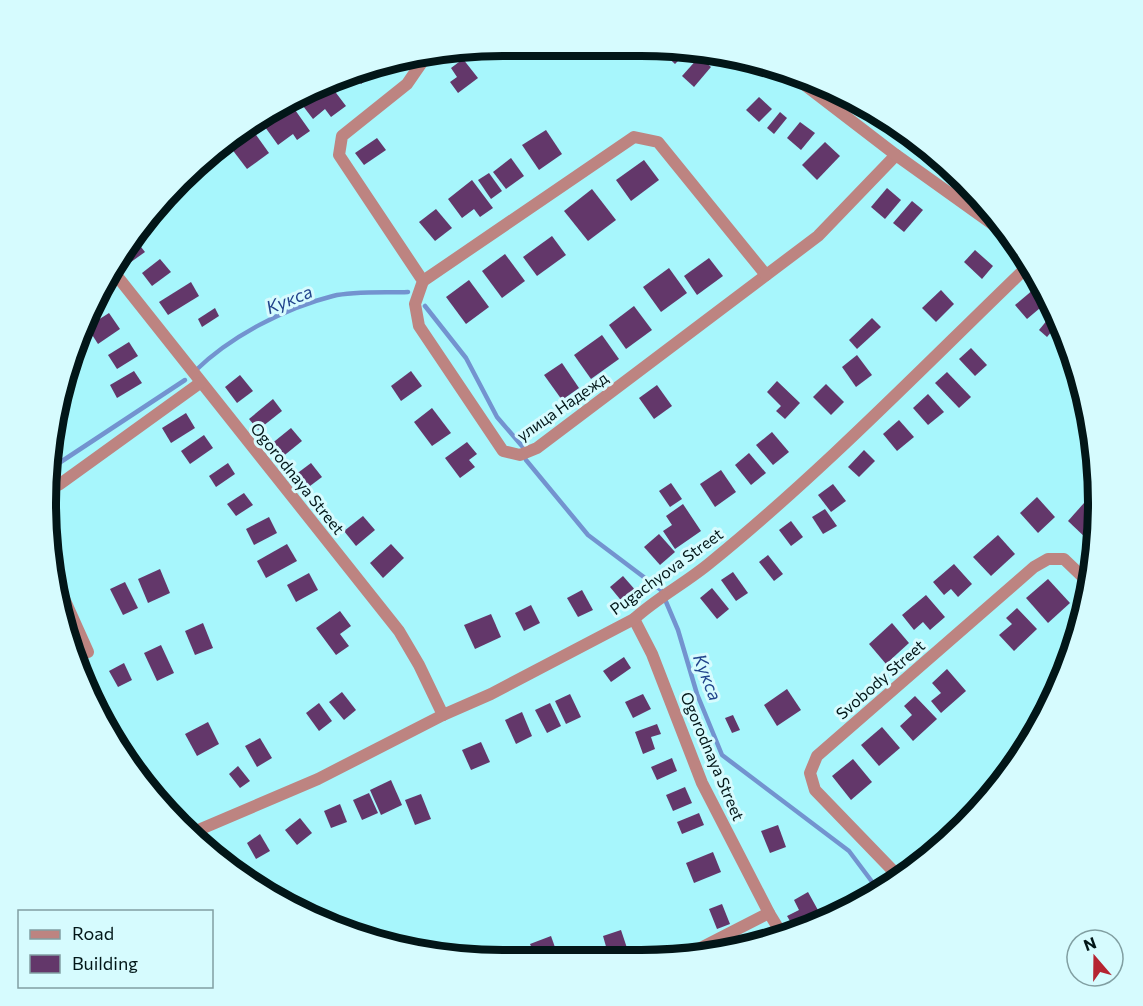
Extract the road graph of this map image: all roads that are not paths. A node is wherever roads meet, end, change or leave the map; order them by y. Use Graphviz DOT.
graph roads {
  1 [pos="421,63"];
  2 [pos="809,89"];
  3 [pos="896,155"];
  4 [pos="985,218"];
  5 [pos="1023,271"];
  6 [pos="765,275"];
  7 [pos="117,276"];
  8 [pos="423,281"];
  9 [pos="200,382"];
  10 [pos="56,486"];
  11 [pos="1081,576"];
  12 [pos="69,611"];
  13 [pos="634,619"];
  14 [pos="82,654"];
  15 [pos="443,715"];
  16 [pos="198,830"];
  17 [pos="894,872"];
  18 [pos="769,913"];
  19 [pos="778,929"];
  20 [pos="703,946"];
  1 -- 8 [label="street"];
  2 -- 3 [label="street"];
  3 -- 4 [label="street"];
  3 -- 6 [label="street, улица Надежд"];
  5 -- 13 [label="street, Pugachyova Street"];
  6 -- 8 [label="street"];
  6 -- 8 [label="street, улица Надежд"];
  7 -- 9 [label="street, Ogorodnaya Street"];
  9 -- 10 [label="street"];
  9 -- 15 [label="street, Ogorodnaya Street"];
  11 -- 17 [label="street, Svobody Street"];
  12 -- 14 [label="street"];
  13 -- 15 [label="street, Pugachyova Street"];
  13 -- 18 [label="street, Ogorodnaya Street"];
  15 -- 16 [label="street, Pugachyova Street"];
  18 -- 19 [label="street, Ogorodnaya Street"];
  18 -- 20 [label="street"];
}
